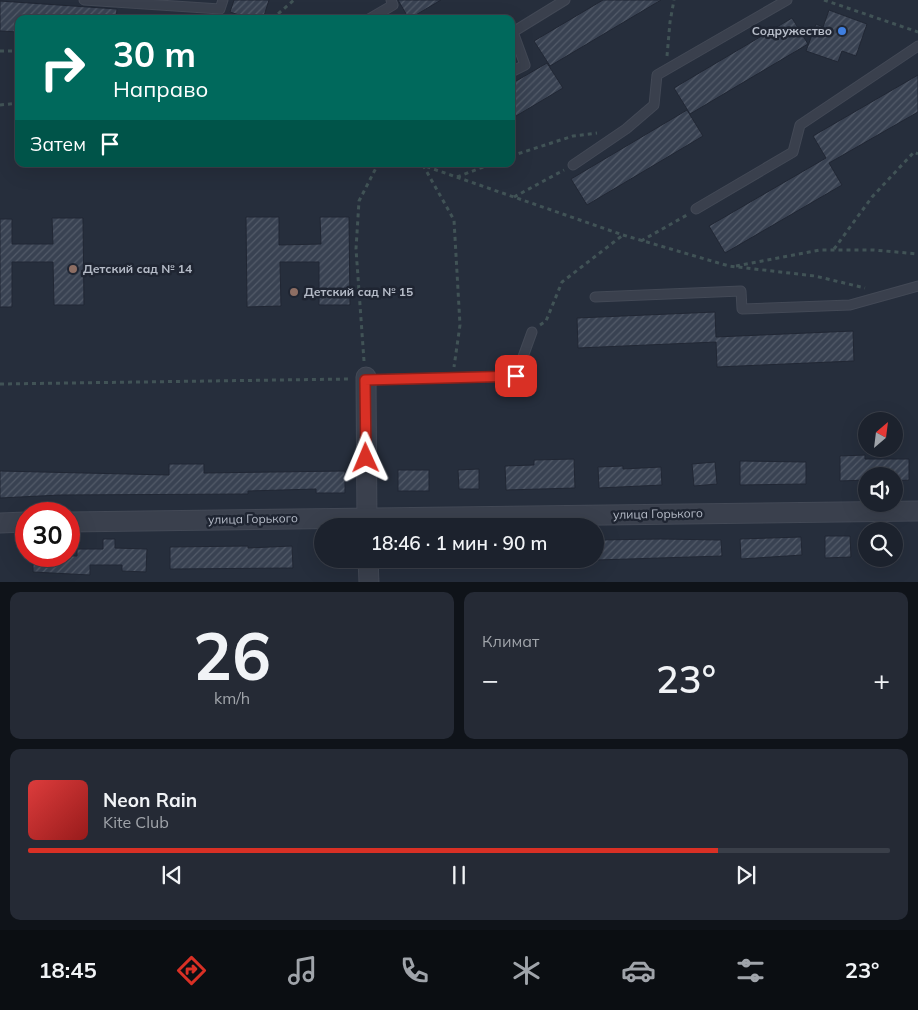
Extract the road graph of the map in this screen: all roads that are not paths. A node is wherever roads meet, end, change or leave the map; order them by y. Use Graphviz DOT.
graph roads {
  1 [pos="84,0"];
  2 [pos="223,0"];
  3 [pos="391,0"];
  4 [pos="565,0"];
  5 [pos="787,0"];
  6 [pos="376,15"];
  7 [pos="515,31"];
  8 [pos="515,38"];
  9 [pos="918,46"];
  10 [pos="515,70"];
  11 [pos="573,165"];
  12 [pos="696,209"];
  13 [pos="918,286"];
  14 [pos="595,297"];
  15 [pos="532,332"];
  16 [pos="366,378"];
  17 [pos="918,511"];
  18 [pos="367,518"];
  19 [pos="567,518"];
  20 [pos="15,522"];
  21 [pos="80,522"];
  22 [pos="314,522"];
  23 [pos="0,523"];
  24 [pos="368,568"];
  25 [pos="369,582"];
  1 -- 2 [label="lane"];
  3 -- 6 [label="lane"];
  4 -- 7 [label="lane"];
  5 -- 11 [label="lane"];
  8 -- 10 [label="lane"];
  9 -- 12 [label="lane"];
  13 -- 14 [label="lane"];
  15 -- 16 [label="lane"];
  16 -- 18 [label="street"];
  17 -- 19 [label="street, улица Горького"];
  20 -- 23 [label="street"];
  21 -- 22 [label="street, улица Горького"];
  24 -- 25 [label="street"];
}
